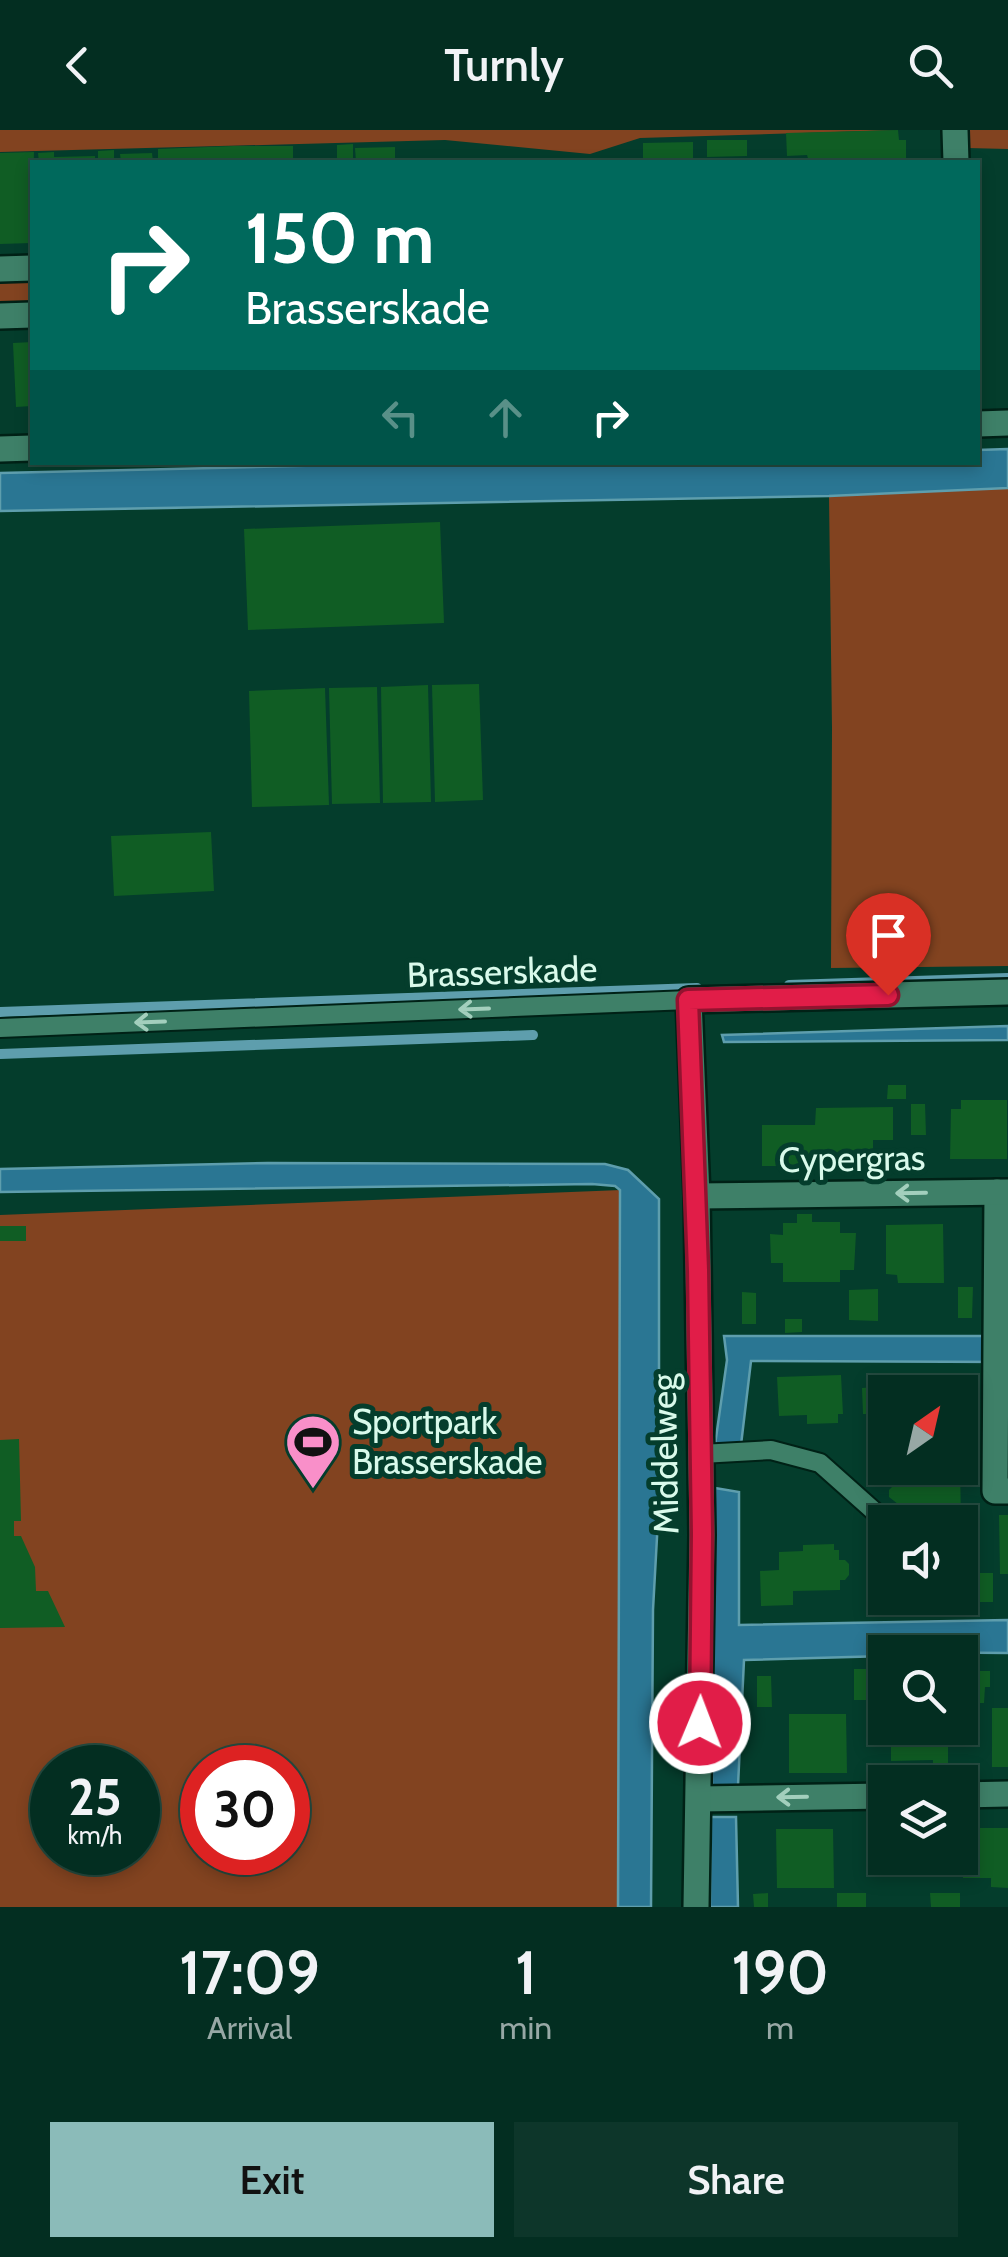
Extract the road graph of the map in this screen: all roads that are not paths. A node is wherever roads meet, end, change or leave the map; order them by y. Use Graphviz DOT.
graph roads {
  1 [pos="955,130"];
  2 [pos="956,160"];
  3 [pos="30,268"];
  4 [pos="0,269"];
  5 [pos="0,316"];
  6 [pos="30,316"];
  7 [pos="1008,423"];
  8 [pos="980,424"];
  9 [pos="30,448"];
  10 [pos="0,449"];
  11 [pos="1008,992"];
  12 [pos="688,1000"];
  13 [pos="0,1028"];
  14 [pos="1003,1192"];
  15 [pos="697,1196"];
  16 [pos="700,1454"];
  17 [pos="1002,1491"];
  18 [pos="868,1506"];
  19 [pos="1008,1794"];
  20 [pos="978,1795"];
  21 [pos="868,1796"];
  22 [pos="698,1799"];
  23 [pos="696,1907"];
  1 -- 2 [label="street"];
  3 -- 4 [label="street"];
  5 -- 6 [label="street"];
  7 -- 8 [label="street"];
  9 -- 10 [label="street"];
  11 -- 12 [label="street, Brasserskade"];
  12 -- 13 [label="lane, Brasserskade, one-way"];
  12 -- 15 [label="street, Middelweg"];
  14 -- 15 [label="street, Cypergras, one-way"];
  14 -- 17 [label="street"];
  15 -- 16 [label="street, Middelweg"];
  16 -- 18 [label="lane"];
  16 -- 22 [label="street, Middelweg"];
  19 -- 20 [label="street"];
  21 -- 22 [label="street, one-way"];
  22 -- 23 [label="street, Middelweg"];
}
